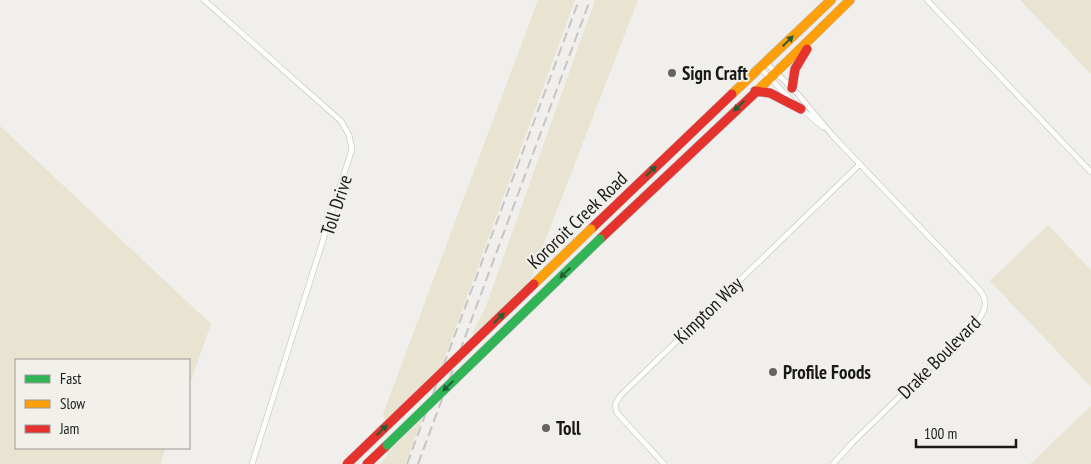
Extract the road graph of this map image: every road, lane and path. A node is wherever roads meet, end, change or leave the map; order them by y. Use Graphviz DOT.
graph roads {
  1 [pos="204,0"];
  2 [pos="831,0"];
  3 [pos="850,0"];
  4 [pos="927,0"];
  5 [pos="822,29"];
  6 [pos="762,65"];
  7 [pos="773,75"];
  8 [pos="792,88"];
  9 [pos="755,90"];
  10 [pos="801,109"];
  11 [pos="833,136"];
  12 [pos="860,164"];
  13 [pos="1091,172"];
  14 [pos="252,464"];
  15 [pos="347,464"];
  16 [pos="367,464"];
  17 [pos="664,464"];
  18 [pos="833,464"];
  1 -- 14 [label="street, Toll Drive"];
  6 -- 2 [label="main road, Kororoit Creek Road, one-way"];
  3 -- 5 [label="main road, Kororoit Creek Road"];
  4 -- 13 [label="street"];
  5 -- 7 [label="main road, Kororoit Creek Road"];
  5 -- 8 [label="main road"];
  6 -- 7 [label="street, Drake Boulevard"];
  6 -- 7 [label="street, Drake Boulevard"];
  15 -- 6 [label="main road, Kororoit Creek Road, one-way, bridge"];
  7 -- 8 [label="street, Drake Boulevard"];
  7 -- 9 [label="main road, Kororoit Creek Road"];
  7 -- 10 [label="street, Drake Boulevard"];
  8 -- 11 [label="street, Drake Boulevard"];
  9 -- 10 [label="main road"];
  9 -- 16 [label="main road, Kororoit Creek Road, one-way, bridge"];
  10 -- 11 [label="street, Drake Boulevard"];
  11 -- 12 [label="street, Drake Boulevard"];
  12 -- 17 [label="street, Kimpton Way"];
  12 -- 18 [label="street, Drake Boulevard"];
}
